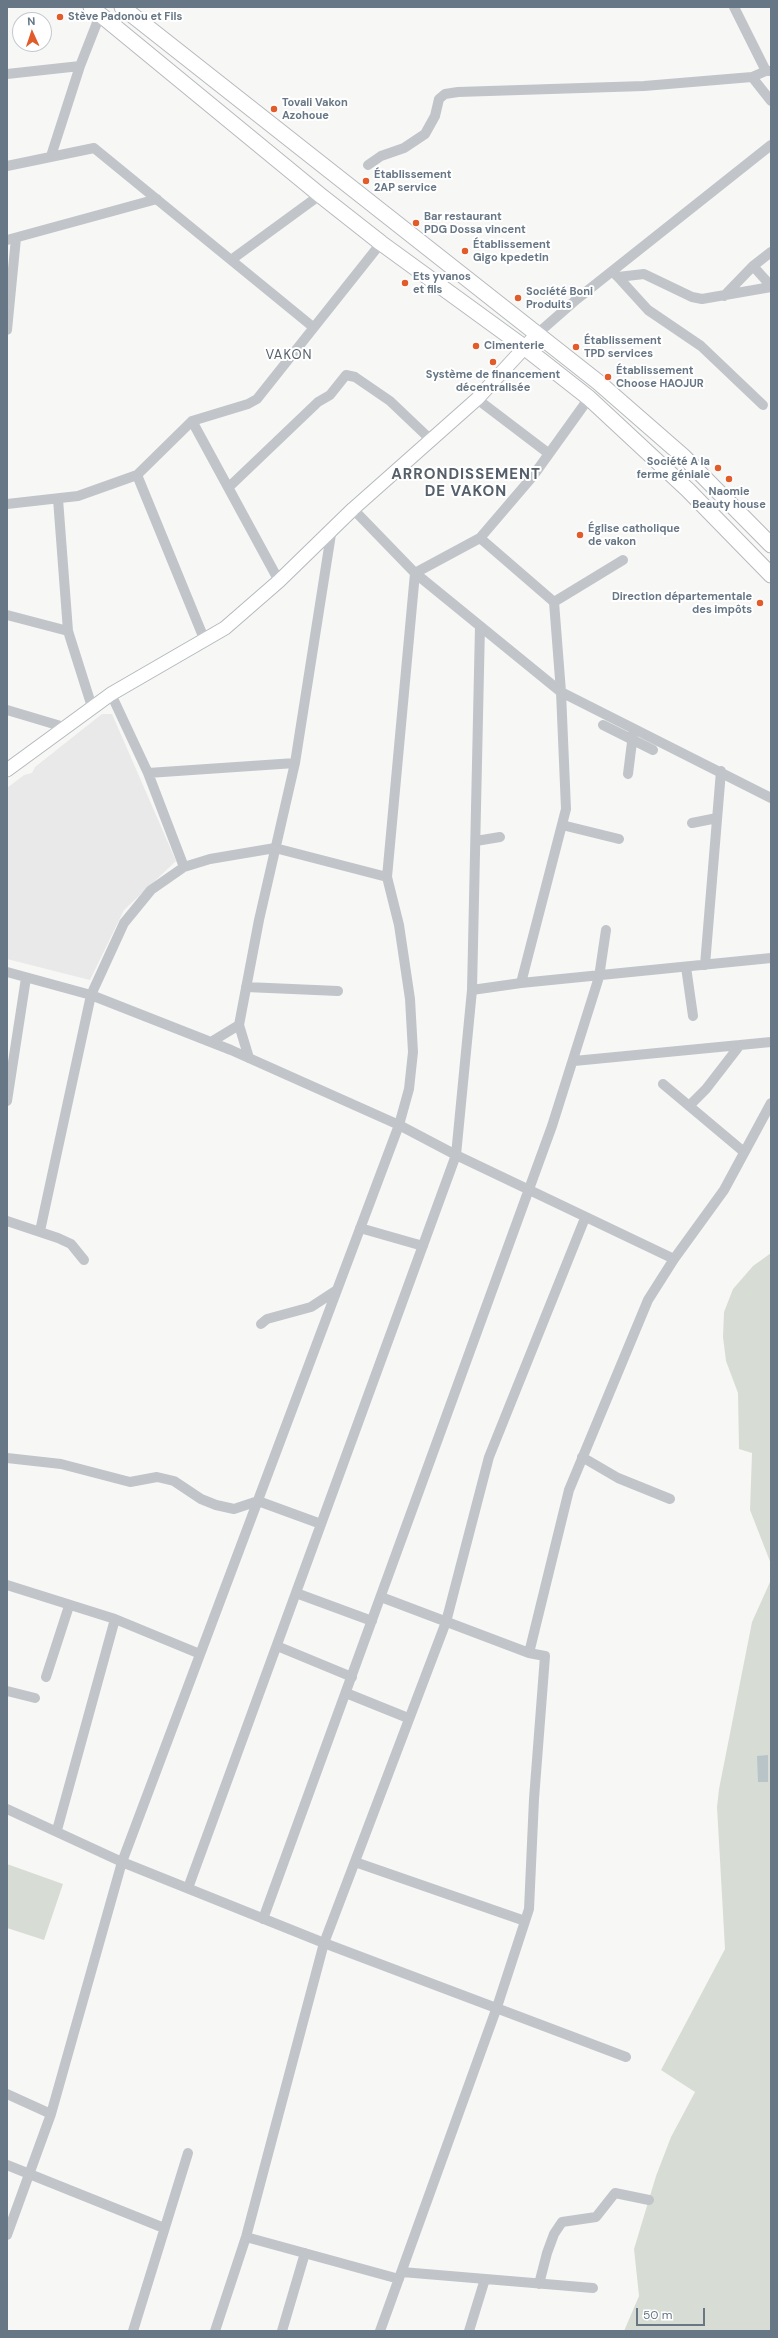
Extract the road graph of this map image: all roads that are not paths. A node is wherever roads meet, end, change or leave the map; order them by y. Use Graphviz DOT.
graph roads {
  1 [pos="122,7"];
  2 [pos="734,7"];
  3 [pos="95,11"];
  4 [pos="80,66"];
  5 [pos="769,71"];
  6 [pos="7,74"];
  7 [pos="752,77"];
  8 [pos="771,101"];
  9 [pos="771,145"];
  10 [pos="51,156"];
  11 [pos="368,165"];
  12 [pos="7,166"];
  13 [pos="320,195"];
  14 [pos="158,199"];
  15 [pos="12,239"];
  16 [pos="381,243"];
  17 [pos="771,252"];
  18 [pos="231,260"];
  19 [pos="753,266"];
  20 [pos="615,274"];
  21 [pos="771,286"];
  22 [pos="724,296"];
  23 [pos="313,327"];
  24 [pos="7,330"];
  25 [pos="537,334"];
  26 [pos="524,347"];
  27 [pos="588,398"];
  28 [pos="477,399"];
  29 [pos="764,405"];
  30 [pos="192,421"];
  31 [pos="431,440"];
  32 [pos="548,452"];
  33 [pos="137,475"];
  34 [pos="229,487"];
  35 [pos="58,499"];
  36 [pos="7,504"];
  37 [pos="353,509"];
  38 [pos="332,528"];
  39 [pos="480,538"];
  40 [pos="771,546"];
  41 [pos="623,560"];
  42 [pos="415,573"];
  43 [pos="771,575"];
  44 [pos="279,581"];
  45 [pos="554,602"];
  46 [pos="7,615"];
  47 [pos="480,626"];
  48 [pos="68,631"];
  49 [pos="205,641"];
  50 [pos="561,692"];
  51 [pos="111,694"];
  52 [pos="92,708"];
  53 [pos="7,710"];
  54 [pos="603,725"];
  55 [pos="64,727"];
  56 [pos="633,735"];
  57 [pos="653,750"];
  58 [pos="295,763"];
  59 [pos="7,770"];
  60 [pos="721,771"];
  61 [pos="148,774"];
  62 [pos="628,774"];
  63 [pos="771,798"];
  64 [pos="717,818"];
  65 [pos="692,823"];
  66 [pos="562,825"];
  67 [pos="500,837"];
  68 [pos="619,838"];
  69 [pos="476,840"];
  70 [pos="275,848"];
  71 [pos="184,867"];
  72 [pos="387,877"];
  73 [pos="606,930"];
  74 [pos="771,958"];
  75 [pos="705,965"];
  76 [pos="686,967"];
  77 [pos="7,972"];
  78 [pos="599,977"];
  79 [pos="26,978"];
  80 [pos="521,983"];
  81 [pos="246,987"];
  82 [pos="472,990"];
  83 [pos="338,991"];
  84 [pos="91,995"];
  85 [pos="693,1016"];
  86 [pos="239,1024"];
  87 [pos="211,1042"];
  88 [pos="771,1042"];
  89 [pos="740,1045"];
  90 [pos="249,1058"];
  91 [pos="574,1061"];
  92 [pos="663,1084"];
  93 [pos="7,1101"];
  94 [pos="771,1104"];
  95 [pos="689,1106"];
  96 [pos="399,1125"];
  97 [pos="744,1152"];
  98 [pos="456,1155"];
  99 [pos="529,1191"];
  100 [pos="585,1218"];
  101 [pos="7,1221"];
  102 [pos="360,1228"];
  103 [pos="40,1232"];
  104 [pos="423,1246"];
  105 [pos="674,1259"];
  106 [pos="84,1260"];
  107 [pos="337,1290"];
  108 [pos="261,1324"];
  109 [pos="582,1457"];
  110 [pos="7,1458"];
  111 [pos="670,1499"];
  112 [pos="258,1501"];
  113 [pos="321,1524"];
  114 [pos="7,1585"];
  115 [pos="296,1593"];
  116 [pos="381,1598"];
  117 [pos="69,1606"];
  118 [pos="115,1619"];
  119 [pos="372,1621"];
  120 [pos="446,1622"];
  121 [pos="277,1646"];
  122 [pos="529,1653"];
  123 [pos="200,1654"];
  124 [pos="46,1677"];
  125 [pos="352,1677"];
  126 [pos="7,1691"];
  127 [pos="346,1694"];
  128 [pos="35,1698"];
  129 [pos="408,1718"];
  130 [pos="7,1809"];
  131 [pos="57,1830"];
  132 [pos="122,1862"];
  133 [pos="355,1862"];
  134 [pos="188,1888"];
  135 [pos="263,1919"];
  136 [pos="525,1921"];
  137 [pos="324,1943"];
  138 [pos="497,2007"];
  139 [pos="626,2057"];
  140 [pos="7,2094"];
  141 [pos="51,2114"];
  142 [pos="188,2153"];
  143 [pos="7,2165"];
  144 [pos="29,2174"];
  145 [pos="649,2200"];
  146 [pos="164,2228"];
  147 [pos="7,2235"];
  148 [pos="246,2237"];
  149 [pos="305,2253"];
  150 [pos="400,2275"];
  151 [pos="485,2279"];
  152 [pos="539,2284"];
  153 [pos="592,2288"];
  154 [pos="132,2331"];
  155 [pos="215,2331"];
  156 [pos="282,2331"];
  157 [pos="380,2331"];
  158 [pos="469,2331"];
  1 -- 25 [label="highway"];
  2 -- 5 [label="street"];
  3 -- 4 [label="street"];
  3 -- 13 [label="highway"];
  4 -- 6 [label="street"];
  4 -- 10 [label="street"];
  5 -- 7 [label="street"];
  7 -- 8 [label="street"];
  7 -- 11 [label="street"];
  9 -- 20 [label="street"];
  10 -- 12 [label="street"];
  10 -- 14 [label="street"];
  13 -- 16 [label="highway"];
  13 -- 18 [label="street"];
  14 -- 15 [label="street"];
  14 -- 18 [label="street"];
  15 -- 24 [label="street"];
  16 -- 23 [label="street"];
  16 -- 26 [label="highway"];
  17 -- 19 [label="street"];
  18 -- 23 [label="street"];
  19 -- 21 [label="street"];
  19 -- 22 [label="street"];
  20 -- 22 [label="street"];
  20 -- 25 [label="street"];
  20 -- 29 [label="street"];
  21 -- 22 [label="street"];
  23 -- 30 [label="street"];
  25 -- 26 [label="main road"];
  25 -- 40 [label="highway"];
  26 -- 27 [label="highway"];
  26 -- 28 [label="main road"];
  27 -- 32 [label="street"];
  27 -- 43 [label="highway"];
  28 -- 31 [label="main road"];
  28 -- 32 [label="street"];
  30 -- 33 [label="street"];
  30 -- 34 [label="street"];
  31 -- 34 [label="street"];
  31 -- 37 [label="main road"];
  32 -- 39 [label="street"];
  33 -- 35 [label="street"];
  33 -- 49 [label="street"];
  34 -- 44 [label="street"];
  35 -- 36 [label="street"];
  35 -- 48 [label="street"];
  37 -- 38 [label="main road"];
  37 -- 42 [label="street"];
  38 -- 44 [label="main road"];
  38 -- 58 [label="street"];
  39 -- 42 [label="street"];
  39 -- 45 [label="street"];
  41 -- 45 [label="street"];
  42 -- 47 [label="street"];
  42 -- 72 [label="street"];
  44 -- 49 [label="main road"];
  45 -- 50 [label="street"];
  46 -- 48 [label="street"];
  47 -- 50 [label="street"];
  47 -- 69 [label="street"];
  48 -- 52 [label="street"];
  49 -- 51 [label="main road"];
  50 -- 56 [label="street"];
  50 -- 66 [label="street"];
  51 -- 52 [label="main road"];
  51 -- 61 [label="street"];
  52 -- 55 [label="main road"];
  53 -- 55 [label="street"];
  54 -- 56 [label="street"];
  55 -- 59 [label="main road"];
  56 -- 57 [label="street"];
  56 -- 60 [label="street"];
  56 -- 62 [label="street"];
  58 -- 61 [label="street"];
  58 -- 70 [label="street"];
  60 -- 63 [label="street"];
  60 -- 64 [label="street"];
  61 -- 71 [label="street"];
  64 -- 65 [label="street"];
  64 -- 75 [label="street"];
  66 -- 68 [label="street"];
  66 -- 80 [label="street"];
  67 -- 69 [label="street"];
  69 -- 82 [label="street"];
  70 -- 71 [label="street"];
  70 -- 72 [label="street"];
  70 -- 81 [label="street"];
  71 -- 84 [label="street"];
  72 -- 96 [label="street"];
  73 -- 78 [label="street"];
  74 -- 75 [label="street"];
  75 -- 76 [label="street"];
  76 -- 78 [label="street"];
  76 -- 85 [label="street"];
  77 -- 79 [label="street"];
  78 -- 80 [label="street"];
  78 -- 91 [label="street"];
  79 -- 84 [label="street"];
  79 -- 93 [label="street"];
  80 -- 82 [label="street"];
  81 -- 83 [label="street"];
  81 -- 86 [label="street"];
  82 -- 98 [label="street"];
  84 -- 87 [label="street"];
  84 -- 103 [label="street"];
  86 -- 87 [label="street"];
  86 -- 90 [label="street"];
  87 -- 90 [label="street"];
  88 -- 89 [label="street"];
  89 -- 91 [label="street"];
  89 -- 95 [label="street"];
  90 -- 96 [label="street"];
  91 -- 99 [label="street"];
  92 -- 95 [label="street"];
  94 -- 97 [label="street"];
  95 -- 97 [label="street"];
  96 -- 98 [label="street"];
  96 -- 102 [label="street"];
  97 -- 105 [label="street"];
  98 -- 99 [label="street"];
  98 -- 104 [label="street"];
  99 -- 100 [label="street"];
  99 -- 116 [label="street"];
  100 -- 105 [label="street"];
  100 -- 120 [label="street"];
  101 -- 103 [label="street"];
  102 -- 104 [label="street"];
  102 -- 107 [label="street"];
  103 -- 106 [label="street"];
  104 -- 113 [label="street"];
  105 -- 109 [label="street"];
  107 -- 108 [label="street"];
  107 -- 112 [label="street"];
  109 -- 111 [label="street"];
  109 -- 122 [label="street"];
  110 -- 112 [label="street"];
  112 -- 113 [label="street"];
  112 -- 123 [label="street"];
  113 -- 115 [label="street"];
  114 -- 117 [label="street"];
  115 -- 119 [label="street"];
  115 -- 121 [label="street"];
  116 -- 119 [label="street"];
  116 -- 120 [label="street"];
  117 -- 118 [label="street"];
  117 -- 124 [label="street"];
  118 -- 123 [label="street"];
  118 -- 131 [label="street"];
  119 -- 125 [label="street"];
  120 -- 122 [label="street"];
  120 -- 129 [label="street"];
  121 -- 125 [label="street"];
  121 -- 134 [label="street"];
  122 -- 136 [label="street"];
  123 -- 132 [label="street"];
  125 -- 127 [label="street"];
  126 -- 128 [label="street"];
  127 -- 129 [label="street"];
  127 -- 135 [label="street"];
  129 -- 133 [label="street"];
  130 -- 131 [label="street"];
  131 -- 132 [label="street"];
  132 -- 134 [label="street"];
  132 -- 141 [label="street"];
  133 -- 136 [label="street"];
  133 -- 137 [label="street"];
  134 -- 135 [label="street"];
  135 -- 137 [label="street"];
  136 -- 138 [label="street"];
  137 -- 138 [label="street"];
  137 -- 148 [label="street"];
  138 -- 139 [label="street"];
  138 -- 150 [label="street"];
  140 -- 141 [label="street"];
  141 -- 144 [label="street"];
  142 -- 146 [label="street"];
  143 -- 144 [label="street"];
  144 -- 146 [label="street"];
  144 -- 147 [label="street"];
  145 -- 152 [label="street"];
  146 -- 154 [label="street"];
  148 -- 149 [label="street"];
  148 -- 155 [label="street"];
  149 -- 150 [label="street"];
  149 -- 156 [label="street"];
  150 -- 151 [label="street"];
  150 -- 157 [label="street"];
  151 -- 152 [label="street"];
  151 -- 158 [label="street"];
  152 -- 153 [label="street"];
}
